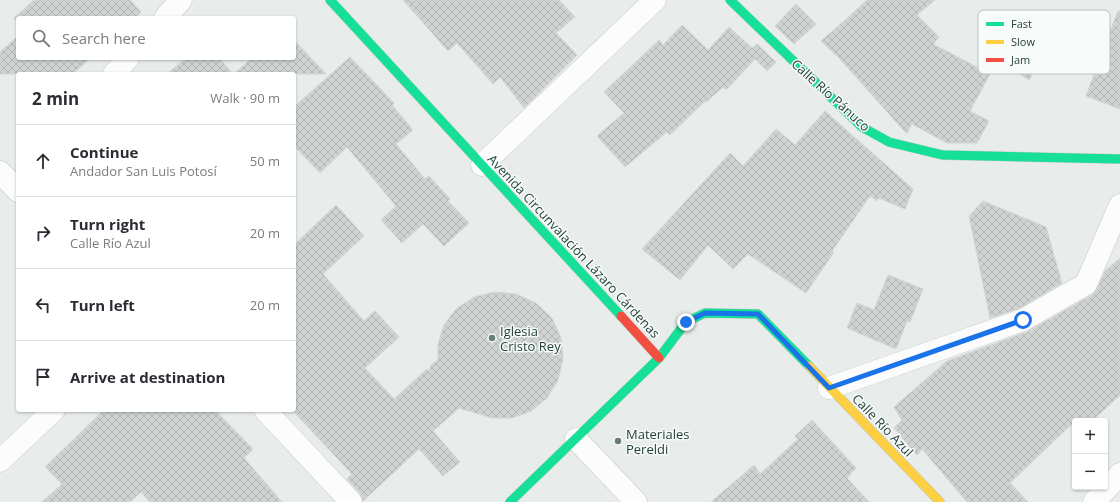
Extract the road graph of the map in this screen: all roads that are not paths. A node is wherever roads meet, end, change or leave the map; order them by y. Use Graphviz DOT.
graph roads {
  1 [pos="181,0"];
  2 [pos="330,0"];
  3 [pos="654,0"];
  4 [pos="730,0"];
  5 [pos="167,16"];
  6 [pos="126,60"];
  7 [pos="116,72"];
  8 [pos="1120,159"];
  9 [pos="482,165"];
  10 [pos="1120,204"];
  11 [pos="659,358"];
  12 [pos="829,388"];
  13 [pos="52,412"];
  14 [pos="267,412"];
  15 [pos="576,440"];
  16 [pos="0,461"];
  17 [pos="1120,474"];
  18 [pos="351,502"];
  19 [pos="510,502"];
  20 [pos="636,502"];
  21 [pos="940,502"];
  22 [pos="1094,502"];
  1 -- 5 [label="street"];
  2 -- 9 [label="street, Avenida Circunvalación Lázaro Cárdenas"];
  3 -- 9 [label="street"];
  4 -- 8 [label="street, Calle Río Pánuco"];
  6 -- 7 [label="street"];
  9 -- 11 [label="street, Avenida Circunvalación Lázaro Cárdenas"];
  10 -- 12 [label="street"];
  11 -- 12 [label="street, Calle Río Azul"];
  11 -- 15 [label="street, Avenida Circunvalación Lázaro Cárdenas"];
  12 -- 21 [label="street, Calle Río Azul"];
  13 -- 16 [label="street"];
  14 -- 18 [label="street"];
  15 -- 19 [label="street, Avenida Circunvalación Lázaro Cárdenas"];
  15 -- 20 [label="street"];
  17 -- 22 [label="street"];
}
